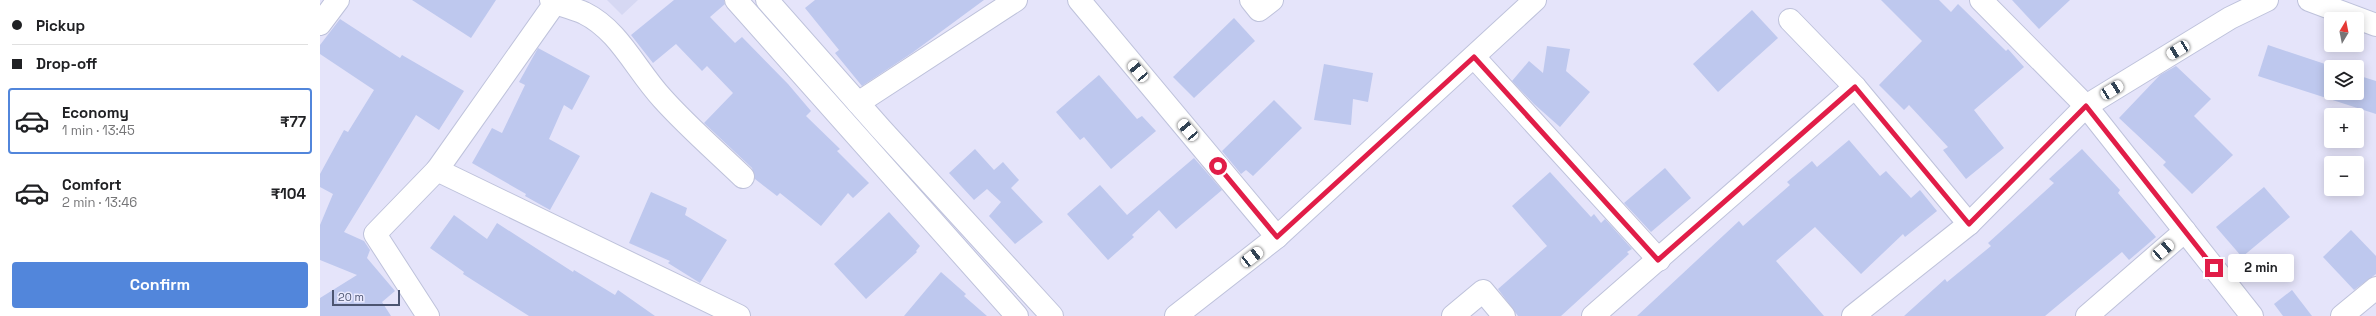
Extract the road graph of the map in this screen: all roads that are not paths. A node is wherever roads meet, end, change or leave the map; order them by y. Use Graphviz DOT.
graph roads {
  1 [pos="338,0"];
  2 [pos="736,0"];
  3 [pos="1016,0"];
  4 [pos="1079,0"];
  5 [pos="1251,0"];
  6 [pos="1272,0"];
  7 [pos="1535,0"];
  8 [pos="1981,0"];
  9 [pos="2267,0"];
  10 [pos="2309,0"];
  11 [pos="553,1"];
  12 [pos="773,2"];
  13 [pos="1790,20"];
  14 [pos="320,24"];
  15 [pos="2376,25"];
  16 [pos="1474,57"];
  17 [pos="1855,87"];
  18 [pos="858,103"];
  19 [pos="2086,106"];
  20 [pos="437,170"];
  21 [pos="743,177"];
  22 [pos="1969,224"];
  23 [pos="2185,231"];
  24 [pos="1277,237"];
  25 [pos="1658,260"];
  26 [pos="2376,288"];
  27 [pos="428,316"];
  28 [pos="739,316"];
  29 [pos="1017,316"];
  30 [pos="1052,316"];
  31 [pos="1176,316"];
  32 [pos="1453,316"];
  33 [pos="1504,316"];
  34 [pos="1594,316"];
  35 [pos="1854,316"];
  36 [pos="2087,316"];
  37 [pos="2252,316"];
  38 [pos="2342,316"];
  1 -- 14 [label="street"];
  2 -- 29 [label="street"];
  3 -- 18 [label="street"];
  4 -- 24 [label="street"];
  5 -- 6 [label="street"];
  7 -- 16 [label="street"];
  8 -- 19 [label="street"];
  9 -- 19 [label="street"];
  10 -- 15 [label="street"];
  11 -- 20 [label="street"];
  11 -- 21 [label="street"];
  12 -- 18 [label="street"];
  13 -- 17 [label="street"];
  16 -- 24 [label="street"];
  16 -- 25 [label="street"];
  17 -- 22 [label="street"];
  17 -- 25 [label="street"];
  18 -- 30 [label="street"];
  19 -- 22 [label="street"];
  19 -- 23 [label="street"];
  20 -- 27 [label="street"];
  20 -- 28 [label="street"];
  22 -- 35 [label="street"];
  23 -- 36 [label="street"];
  23 -- 37 [label="street"];
  24 -- 31 [label="street"];
  25 -- 34 [label="street"];
  26 -- 38 [label="street"];
  32 -- 33 [label="street"];
}
